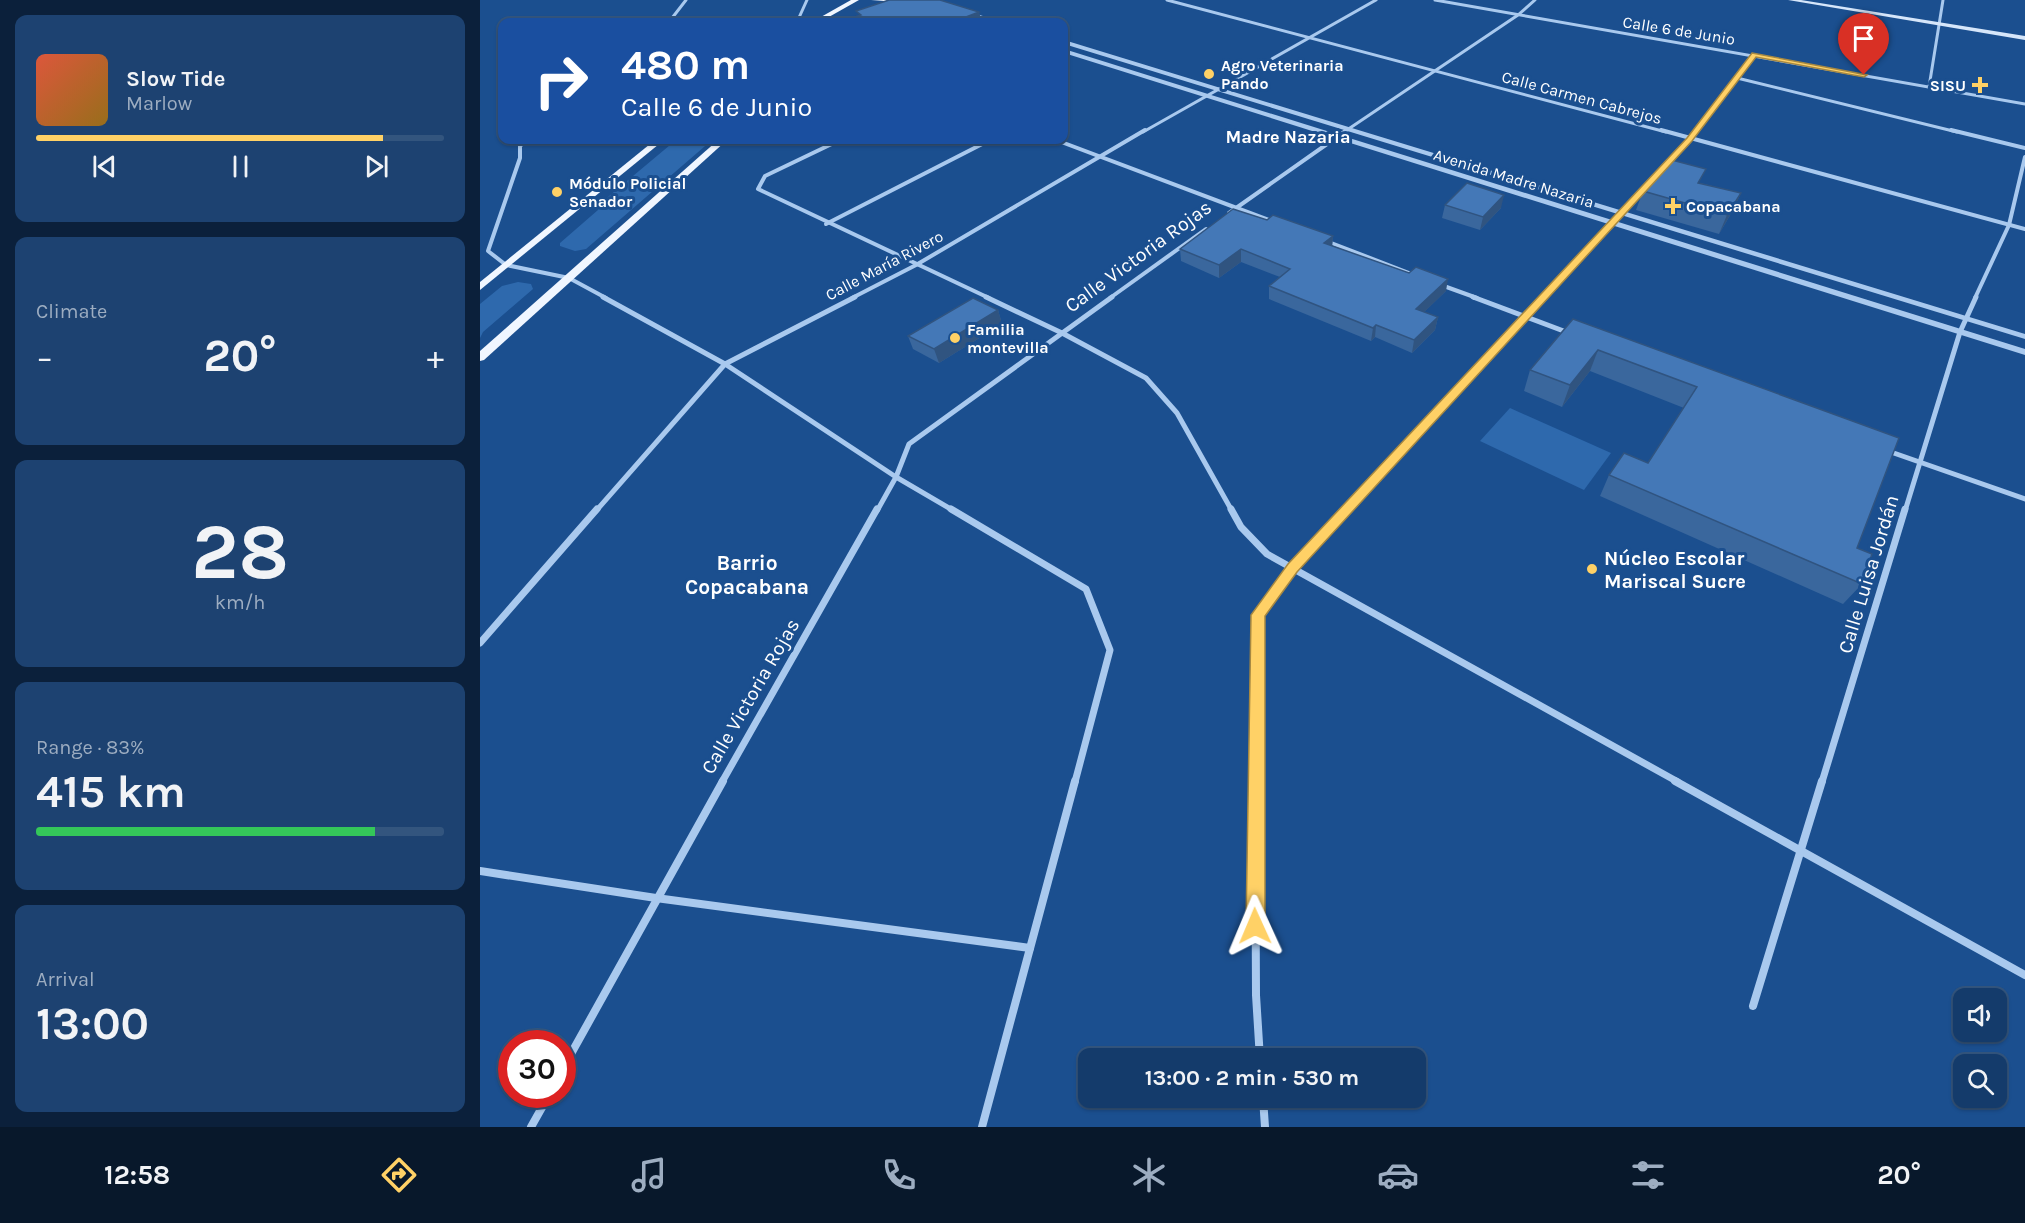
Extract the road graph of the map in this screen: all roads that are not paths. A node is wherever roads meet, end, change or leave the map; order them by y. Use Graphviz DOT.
graph roads {
  1 [pos="686,0"];
  2 [pos="807,0"];
  3 [pos="856,0"];
  4 [pos="874,0"];
  5 [pos="1167,0"];
  6 [pos="1376,0"];
  7 [pos="1435,0"];
  8 [pos="1535,0"];
  9 [pos="1791,0"];
  10 [pos="1828,0"];
  11 [pos="1943,0"];
  12 [pos="885,1"];
  13 [pos="902,2"];
  14 [pos="889,9"];
  15 [pos="957,10"];
  16 [pos="1518,15"];
  17 [pos="672,18"];
  18 [pos="799,18"];
  19 [pos="823,18"];
  20 [pos="985,18"];
  21 [pos="1938,21"];
  22 [pos="2025,32"];
  23 [pos="1309,38"];
  24 [pos="2025,38"];
  25 [pos="1068,43"];
  26 [pos="1068,52"];
  27 [pos="1754,55"];
  28 [pos="1436,69"];
  29 [pos="1737,78"];
  30 [pos="1929,87"];
  31 [pos="1215,89"];
  32 [pos="1205,95"];
  33 [pos="2025,104"];
  34 [pos="1348,129"];
  35 [pos="1337,136"];
  36 [pos="1690,140"];
  37 [pos="522,144"];
  38 [pos="655,144"];
  39 [pos="719,144"];
  40 [pos="832,144"];
  41 [pos="982,144"];
  42 [pos="1066,144"];
  43 [pos="2025,148"];
  44 [pos="2025,157"];
  45 [pos="1100,158"];
  46 [pos="1236,208"];
  47 [pos="1622,212"];
  48 [pos="1227,215"];
  49 [pos="1217,222"];
  50 [pos="1612,223"];
  51 [pos="826,224"];
  52 [pos="1280,224"];
  53 [pos="2009,225"];
  54 [pos="2025,229"];
  55 [pos="1324,241"];
  56 [pos="506,265"];
  57 [pos="916,265"];
  58 [pos="1420,277"];
  59 [pos="569,278"];
  60 [pos="1431,281"];
  61 [pos="480,287"];
  62 [pos="1527,318"];
  63 [pos="1964,318"];
  64 [pos="1960,332"];
  65 [pos="1062,333"];
  66 [pos="1572,334"];
  67 [pos="2025,337"];
  68 [pos="2025,352"];
  69 [pos="480,357"];
  70 [pos="725,364"];
  71 [pos="1885,450"];
  72 [pos="1918,462"];
  73 [pos="896,477"];
  74 [pos="2025,499"];
  75 [pos="1293,568"];
  76 [pos="480,643"];
  77 [pos="1802,851"];
  78 [pos="480,871"];
  79 [pos="656,898"];
  80 [pos="1030,948"];
  81 [pos="2025,975"];
  82 [pos="1753,1006"];
  83 [pos="576,1044"];
  84 [pos="1259,1048"];
  85 [pos="542,1108"];
  86 [pos="1264,1108"];
  87 [pos="531,1127"];
  88 [pos="982,1127"];
  89 [pos="1265,1127"];
  1 -- 17 [label="street"];
  2 -- 18 [label="street"];
  3 -- 19 [label="main road"];
  4 -- 12 [label="main road"];
  5 -- 23 [label="street, Calle Carmen Cabrejos"];
  6 -- 23 [label="street, Calle María Rivero"];
  7 -- 16 [label="street, Calle 6 de Junio"];
  8 -- 16 [label="street, Calle Victoria Rojas"];
  9 -- 21 [label="main road"];
  10 -- 21 [label="main road"];
  11 -- 21 [label="street"];
  12 -- 13 [label="main road"];
  13 -- 14 [label="main road"];
  15 -- 20 [label="street"];
  16 -- 27 [label="street, Calle 6 de Junio"];
  16 -- 28 [label="street, Calle Victoria Rojas"];
  21 -- 22 [label="main road"];
  21 -- 24 [label="main road"];
  21 -- 30 [label="street"];
  23 -- 28 [label="street, Calle Carmen Cabrejos"];
  23 -- 31 [label="street, Calle María Rivero"];
  25 -- 31 [label="street, Avenida Madre Nazaria"];
  26 -- 32 [label="street, Avenida Madre Nazaria"];
  27 -- 29 [label="street"];
  27 -- 30 [label="street, Calle 6 de Junio"];
  28 -- 34 [label="street, Calle Victoria Rojas"];
  28 -- 36 [label="street, Calle Carmen Cabrejos"];
  29 -- 36 [label="street"];
  29 -- 43 [label="street"];
  30 -- 33 [label="street, Calle 6 de Junio"];
  31 -- 32 [label="street, Calle María Rivero"];
  31 -- 34 [label="street, Avenida Madre Nazaria"];
  32 -- 35 [label="street, Avenida Madre Nazaria"];
  32 -- 45 [label="street, Calle María Rivero"];
  34 -- 35 [label="street, Calle Victoria Rojas"];
  34 -- 47 [label="street, Avenida Madre Nazaria"];
  35 -- 46 [label="street, Calle Victoria Rojas"];
  35 -- 50 [label="street, Avenida Madre Nazaria"];
  36 -- 47 [label="street"];
  36 -- 53 [label="street, Calle Carmen Cabrejos"];
  37 -- 56 [label="street"];
  38 -- 56 [label="main road"];
  39 -- 59 [label="main road"];
  40 -- 51 [label="street"];
  41 -- 51 [label="street"];
  42 -- 45 [label="street"];
  44 -- 53 [label="street, Calle Luisa Jordán"];
  45 -- 46 [label="street"];
  45 -- 57 [label="street, Calle María Rivero"];
  46 -- 48 [label="street, Calle Victoria Rojas"];
  46 -- 52 [label="street"];
  47 -- 50 [label="street"];
  47 -- 63 [label="street, Avenida Madre Nazaria"];
  49 -- 65 [label="street, Calle Victoria Rojas"];
  50 -- 62 [label="street"];
  50 -- 64 [label="street, Avenida Madre Nazaria"];
  51 -- 57 [label="street"];
  53 -- 54 [label="street, Calle Carmen Cabrejos"];
  53 -- 63 [label="street, Calle Luisa Jordán"];
  55 -- 58 [label="street"];
  56 -- 59 [label="street"];
  56 -- 61 [label="main road"];
  57 -- 65 [label="street"];
  57 -- 70 [label="street, Calle María Rivero"];
  59 -- 69 [label="main road"];
  59 -- 70 [label="street"];
  60 -- 62 [label="street"];
  62 -- 66 [label="street"];
  62 -- 75 [label="street"];
  63 -- 64 [label="street, Calle Luisa Jordán"];
  63 -- 67 [label="street, Avenida Madre Nazaria"];
  64 -- 68 [label="street, Avenida Madre Nazaria"];
  64 -- 72 [label="street, Calle Luisa Jordán"];
  65 -- 73 [label="street, Calle Victoria Rojas"];
  65 -- 75 [label="street"];
  70 -- 73 [label="street"];
  70 -- 76 [label="street, Calle María Rivero"];
  71 -- 72 [label="street"];
  72 -- 74 [label="street"];
  72 -- 77 [label="street, Calle Luisa Jordán"];
  73 -- 79 [label="street, Calle Victoria Rojas"];
  73 -- 80 [label="street"];
  75 -- 77 [label="street"];
  75 -- 84 [label="street"];
  77 -- 81 [label="street"];
  77 -- 82 [label="street, Calle Luisa Jordán"];
  78 -- 79 [label="street"];
  79 -- 80 [label="street"];
  79 -- 83 [label="street, Calle Victoria Rojas"];
  80 -- 88 [label="street"];
  85 -- 87 [label="street"];
  86 -- 89 [label="street"];
}
